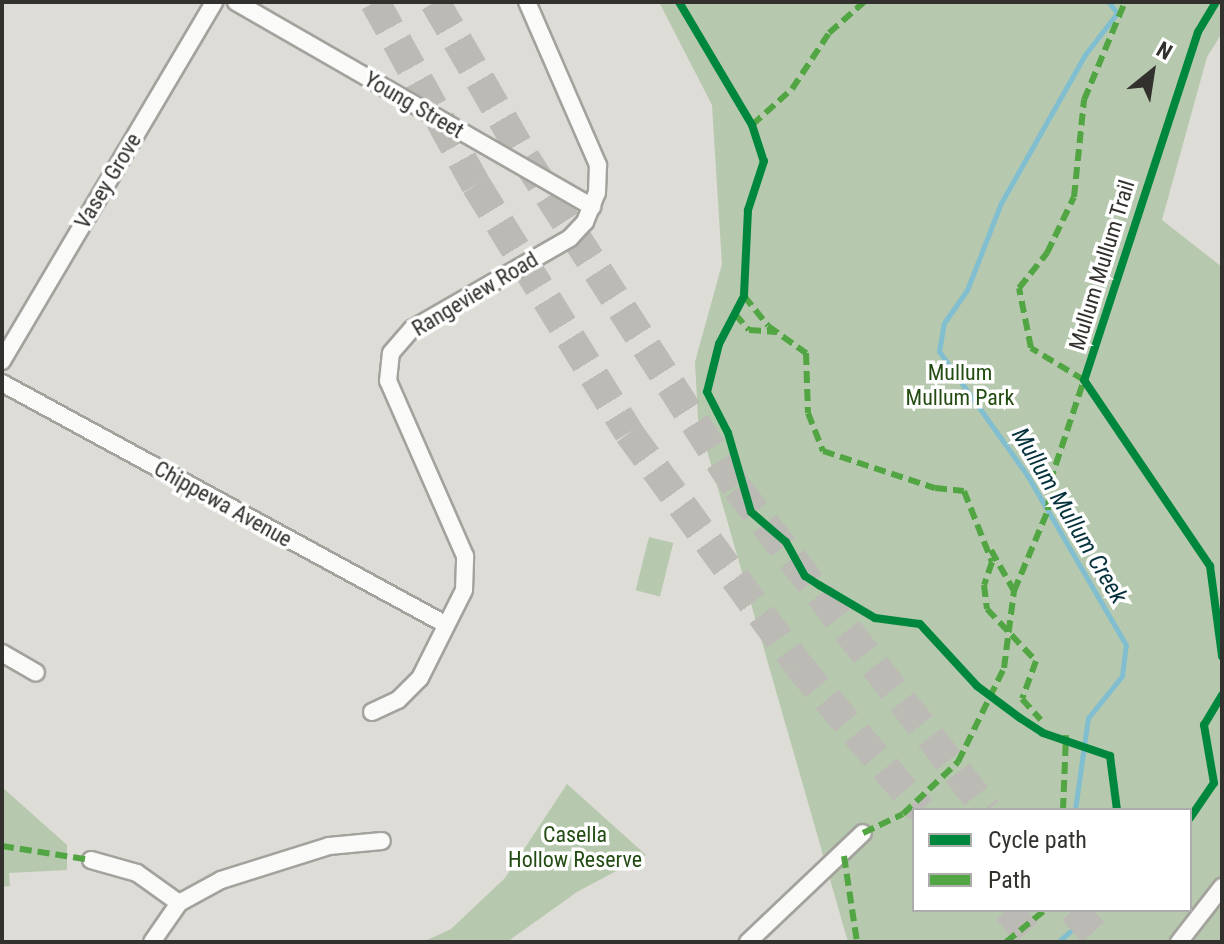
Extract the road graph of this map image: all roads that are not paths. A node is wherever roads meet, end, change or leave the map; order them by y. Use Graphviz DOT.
graph roads {
  1 [pos="214,2"];
  2 [pos="236,2"];
  3 [pos="527,2"];
  4 [pos="592,207"];
  5 [pos="2,361"];
  6 [pos="2,383"];
  7 [pos="445,624"];
  8 [pos="2,653"];
  9 [pos="36,673"];
  10 [pos="372,712"];
  11 [pos="863,833"];
  12 [pos="382,841"];
  13 [pos="91,860"];
  14 [pos="1222,887"];
  15 [pos="179,903"];
  16 [pos="152,942"];
  17 [pos="748,942"];
  18 [pos="1179,942"];
  1 -- 5 [label="street, Vasey Grove"];
  2 -- 4 [label="street, Young Street"];
  3 -- 4 [label="street, Rangeview Road"];
  4 -- 7 [label="street, Rangeview Road"];
  6 -- 7 [label="street, Chippewa Avenue"];
  7 -- 10 [label="street, Rangeview Road"];
  8 -- 9 [label="street"];
  11 -- 17 [label="street"];
  12 -- 15 [label="street"];
  13 -- 15 [label="street"];
  14 -- 18 [label="street"];
  15 -- 16 [label="street"];
}
